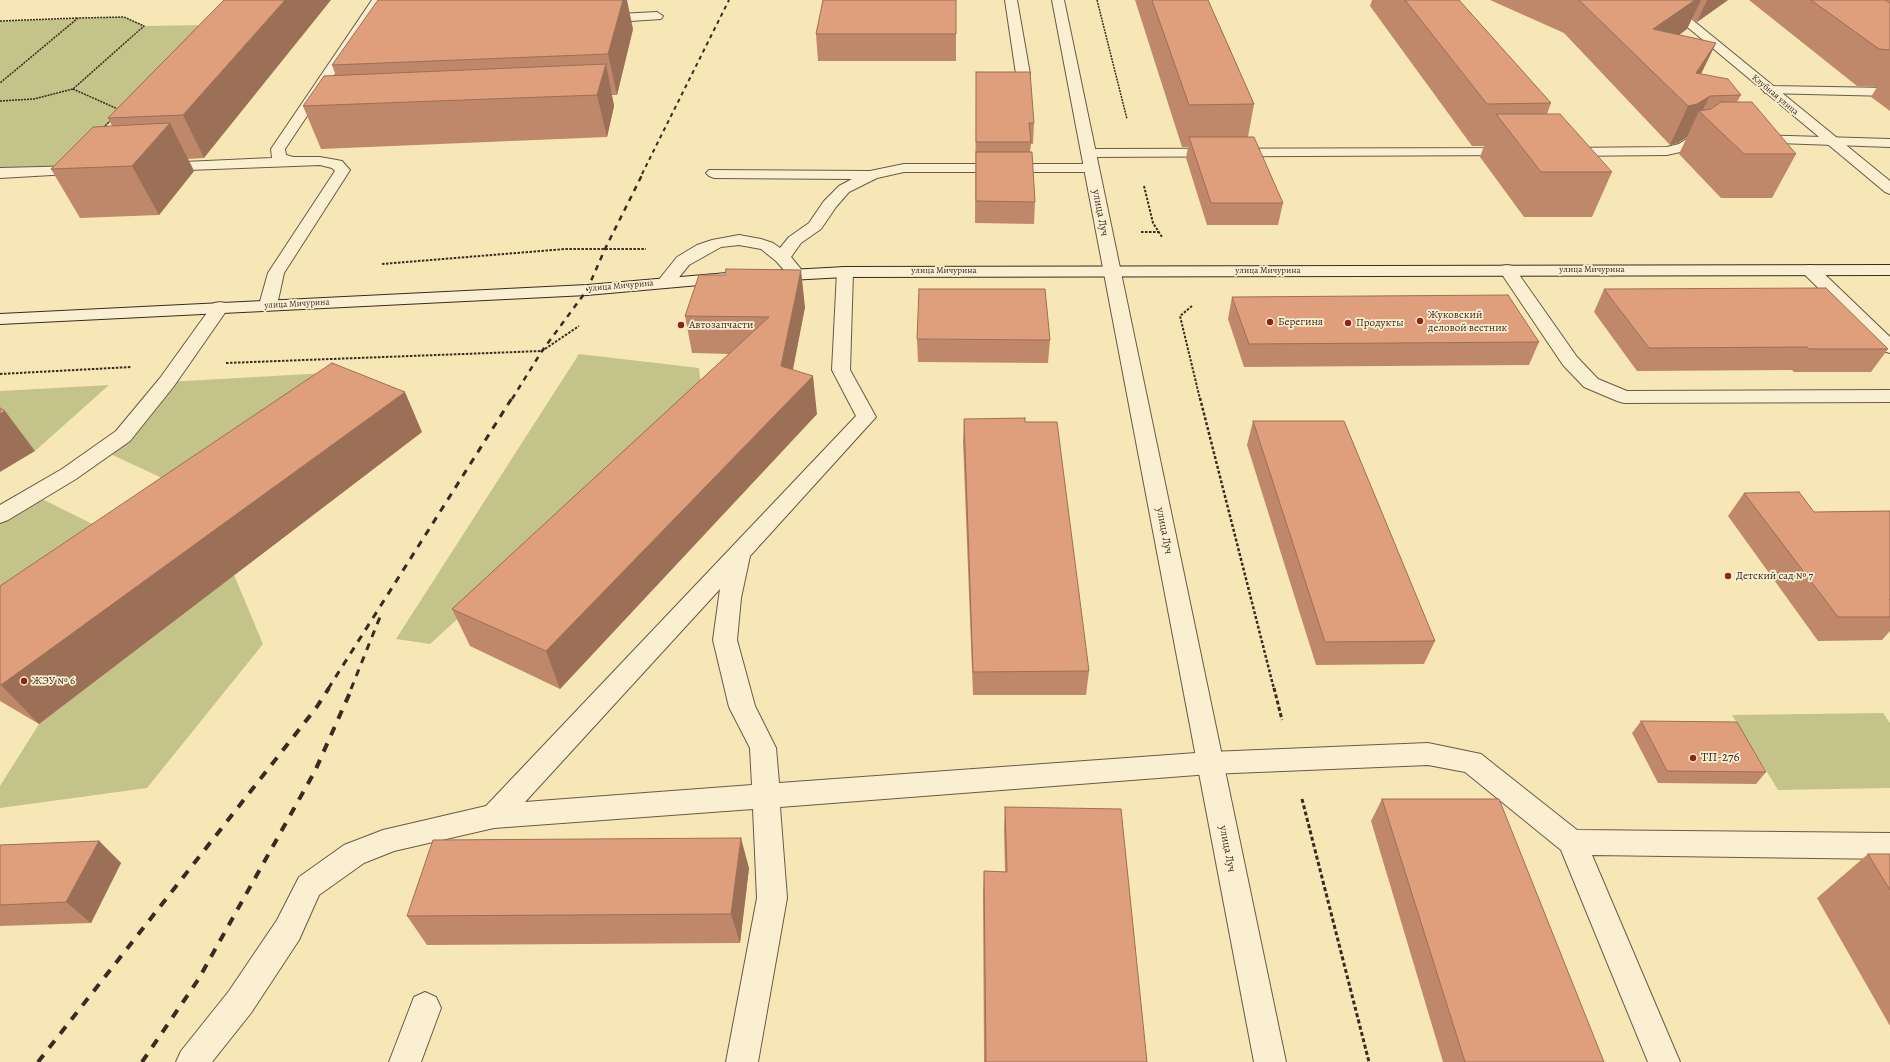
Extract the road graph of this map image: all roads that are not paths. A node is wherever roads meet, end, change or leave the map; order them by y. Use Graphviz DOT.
graph roads {
  1 [pos="378,0"];
  2 [pos="1011,0"];
  3 [pos="1058,0"];
  4 [pos="1661,0"];
  5 [pos="657,16"];
  6 [pos="586,19"];
  7 [pos="363,23"];
  8 [pos="378,24"];
  9 [pos="1023,74"];
  10 [pos="1770,90"];
  11 [pos="1890,92"];
  12 [pos="318,113"];
  13 [pos="302,114"];
  14 [pos="1726,138"];
  15 [pos="1741,139"];
  16 [pos="1833,143"];
  17 [pos="1890,143"];
  18 [pos="1524,152"];
  19 [pos="1548,152"];
  20 [pos="293,161"];
  21 [pos="1090,161"];
  22 [pos="150,167"];
  23 [pos="94,170"];
  24 [pos="0,173"];
  25 [pos="714,173"];
  26 [pos="872,175"];
  27 [pos="1890,189"];
  28 [pos="782,257"];
  29 [pos="1507,270"];
  30 [pos="1810,270"];
  31 [pos="1890,270"];
  32 [pos="1112,271"];
  33 [pos="845,272"];
  34 [pos="797,274"];
  35 [pos="666,282"];
  36 [pos="268,306"];
  37 [pos="220,307"];
  38 [pos="0,319"];
  39 [pos="1890,347"];
  40 [pos="1890,396"];
  41 [pos="0,515"];
  42 [pos="739,554"];
  43 [pos="1210,763"];
  44 [pos="766,796"];
  45 [pos="494,816"];
  46 [pos="1572,842"];
  47 [pos="1890,846"];
  48 [pos="425,1008"];
  49 [pos="192,1062"];
  50 [pos="405,1062"];
  51 [pos="742,1062"];
  52 [pos="1270,1062"];
  53 [pos="1664,1062"];
  1 -- 7 [label="street"];
  2 -- 9 [label="street"];
  3 -- 21 [label="street, улица Луч"];
  4 -- 10 [label="street, Клубная улица"];
  5 -- 6 [label="street"];
  7 -- 8 [label="street"];
  7 -- 13 [label="street"];
  10 -- 11 [label="street"];
  10 -- 16 [label="street, Клубная улица"];
  12 -- 13 [label="street"];
  13 -- 20 [label="street"];
  14 -- 19 [label="street"];
  15 -- 16 [label="street"];
  16 -- 17 [label="street"];
  16 -- 27 [label="street, Клубная улица"];
  18 -- 21 [label="street"];
  20 -- 22 [label="street"];
  20 -- 36 [label="street"];
  21 -- 26 [label="street"];
  21 -- 32 [label="street, улица Луч"];
  23 -- 24 [label="street"];
  25 -- 26 [label="street"];
  26 -- 28 [label="street"];
  28 -- 34 [label="street"];
  28 -- 35 [label="street"];
  29 -- 30 [label="street, улица Мичурина"];
  29 -- 32 [label="street, улица Мичурина"];
  29 -- 40 [label="street"];
  30 -- 31 [label="street, улица Мичурина"];
  30 -- 39 [label="street"];
  32 -- 33 [label="street, улица Мичурина"];
  32 -- 43 [label="street, улица Луч"];
  33 -- 34 [label="street, улица Мичурина"];
  33 -- 42 [label="street"];
  34 -- 35 [label="street, улица Мичурина"];
  35 -- 36 [label="street, улица Мичурина"];
  36 -- 37 [label="street, улица Мичурина"];
  37 -- 38 [label="street, улица Мичурина"];
  37 -- 41 [label="street"];
  42 -- 44 [label="street"];
  42 -- 45 [label="street"];
  43 -- 44 [label="street"];
  43 -- 46 [label="street"];
  43 -- 52 [label="street, улица Луч"];
  44 -- 45 [label="street"];
  44 -- 51 [label="street"];
  45 -- 49 [label="street"];
  46 -- 47 [label="street"];
  46 -- 53 [label="street"];
  48 -- 50 [label="street"];
}
